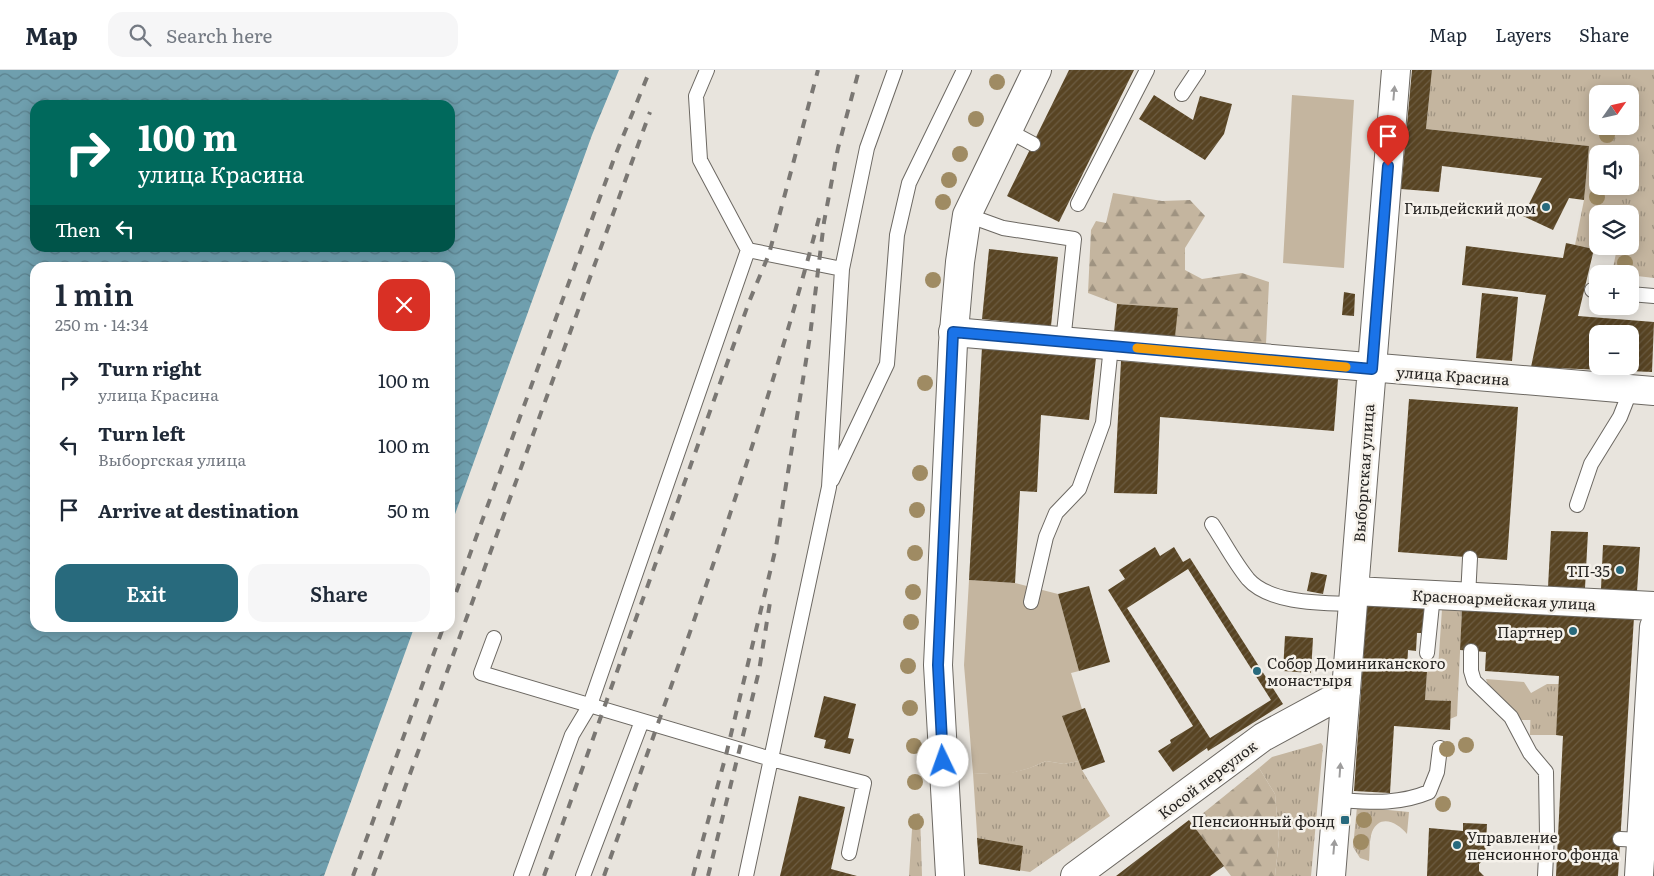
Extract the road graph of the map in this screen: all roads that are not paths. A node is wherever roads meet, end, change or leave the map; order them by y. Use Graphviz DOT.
graph roads {
  1 [pos="707,70"];
  2 [pos="895,70"];
  3 [pos="964,70"];
  4 [pos="1037,70"];
  5 [pos="1147,70"];
  6 [pos="1198,70"];
  7 [pos="1396,70"];
  8 [pos="1182,94"];
  9 [pos="1007,130"];
  10 [pos="1033,144"];
  11 [pos="1078,204"];
  12 [pos="967,215"];
  13 [pos="748,250"];
  14 [pos="842,269"];
  15 [pos="1639,295"];
  16 [pos="1654,296"];
  17 [pos="953,332"];
  18 [pos="1063,342"];
  19 [pos="1110,346"];
  20 [pos="1372,369"];
  21 [pos="1643,390"];
  22 [pos="829,487"];
  23 [pos="1577,505"];
  24 [pos="1212,524"];
  25 [pos="1470,558"];
  26 [pos="1433,595"];
  27 [pos="1354,597"];
  28 [pos="1472,601"];
  29 [pos="1031,602"];
  30 [pos="1654,606"];
  31 [pos="1654,627"];
  32 [pos="494,638"];
  33 [pos="1471,651"];
  34 [pos="1428,653"];
  35 [pos="1346,692"];
  36 [pos="590,705"];
  37 [pos="642,721"];
  38 [pos="1650,745"];
  39 [pos="1440,748"];
  40 [pos="771,759"];
  41 [pos="1338,800"];
  42 [pos="849,853"];
  43 [pos="521,876"];
  44 [pos="583,876"];
  45 [pos="746,876"];
  46 [pos="950,876"];
  47 [pos="1075,876"];
  48 [pos="1331,876"];
  49 [pos="1545,876"];
  50 [pos="1639,876"];
  1 -- 13 [label="lane"];
  2 -- 14 [label="lane"];
  3 -- 22 [label="lane"];
  4 -- 9 [label="street"];
  5 -- 11 [label="lane"];
  6 -- 8 [label="lane"];
  20 -- 7 [label="street, Выборгская улица, one-way"];
  9 -- 10 [label="lane"];
  9 -- 12 [label="street"];
  12 -- 17 [label="street"];
  12 -- 18 [label="lane"];
  13 -- 14 [label="lane"];
  13 -- 36 [label="lane"];
  14 -- 22 [label="lane"];
  15 -- 16 [label="lane"];
  17 -- 18 [label="street, улица Красина"];
  17 -- 46 [label="street"];
  18 -- 19 [label="street, улица Красина"];
  19 -- 20 [label="street, улица Красина"];
  19 -- 29 [label="lane"];
  20 -- 21 [label="street, улица Красина"];
  20 -- 27 [label="street, Выборгская улица"];
  21 -- 23 [label="lane"];
  22 -- 40 [label="lane"];
  24 -- 27 [label="lane"];
  25 -- 28 [label="lane"];
  26 -- 27 [label="street, Красноармейская улица"];
  26 -- 28 [label="street, Красноармейская улица"];
  26 -- 34 [label="lane"];
  27 -- 35 [label="street, Выборгская улица"];
  28 -- 30 [label="street, Красноармейская улица"];
  31 -- 38 [label="street"];
  32 -- 36 [label="lane"];
  33 -- 49 [label="lane"];
  41 -- 35 [label="street, Выборгская улица, one-way"];
  35 -- 47 [label="street, Косой переулок"];
  36 -- 37 [label="lane"];
  36 -- 43 [label="lane"];
  37 -- 40 [label="lane"];
  37 -- 44 [label="lane"];
  38 -- 50 [label="street"];
  39 -- 41 [label="lane"];
  40 -- 42 [label="lane"];
  40 -- 45 [label="lane"];
  48 -- 41 [label="street, Выборгская улица, one-way"];
}
